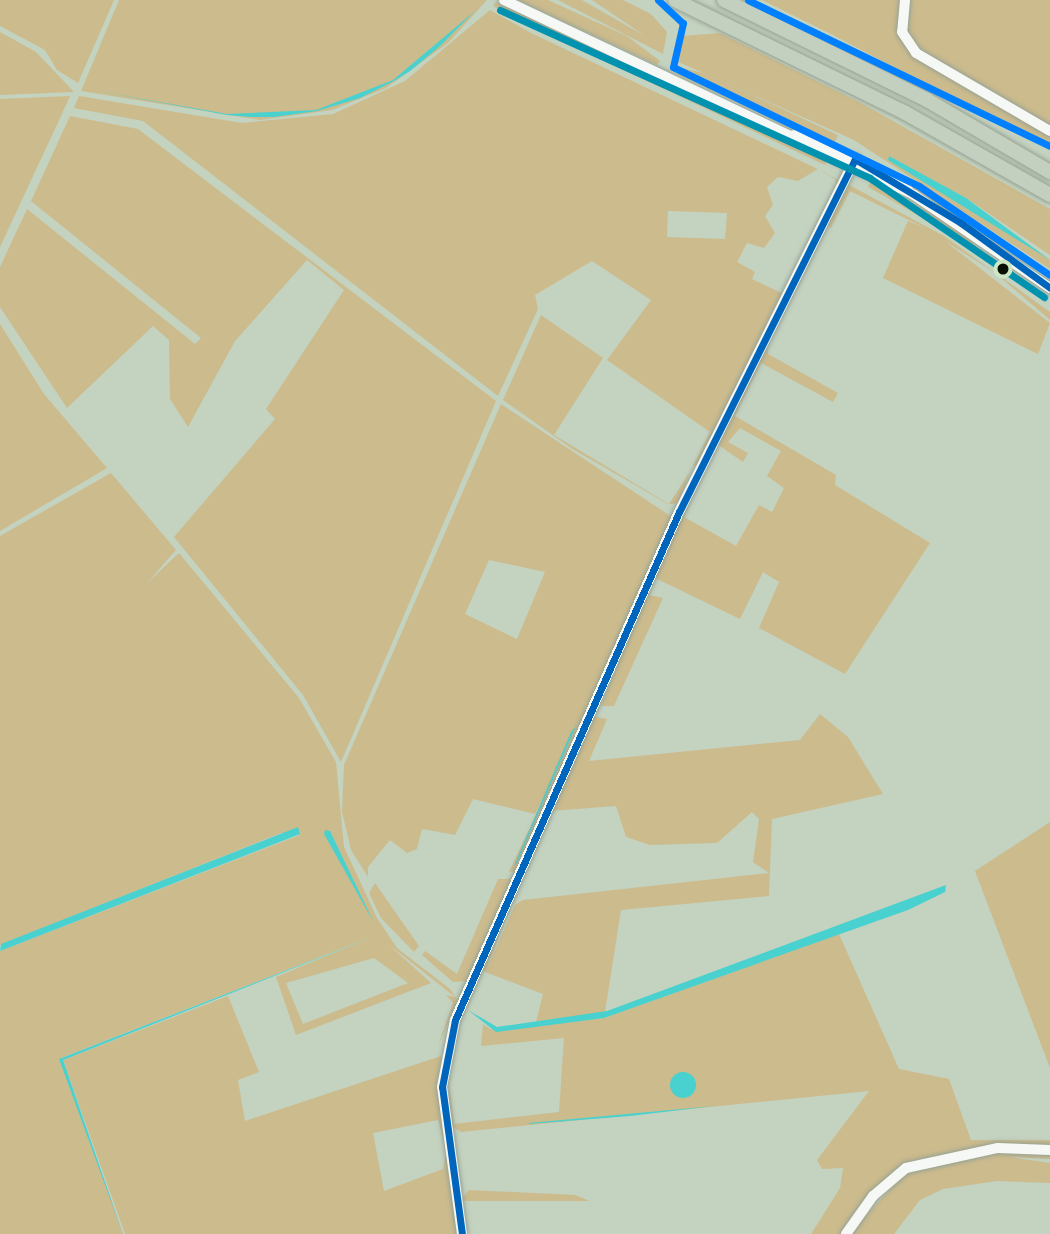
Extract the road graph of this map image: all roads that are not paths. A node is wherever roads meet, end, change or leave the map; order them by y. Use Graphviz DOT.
graph roads {
  1 [pos="504,0"];
  2 [pos="675,0"];
  3 [pos="724,0"];
  4 [pos="905,0"];
  5 [pos="1050,131"];
  6 [pos="853,163"];
  7 [pos="1050,172"];
  8 [pos="1050,195"];
  9 [pos="1050,288"];
  10 [pos="1050,1150"];
  11 [pos="462,1234"];
  12 [pos="846,1234"];
  1 -- 6 [label="street"];
  2 -- 8 [label="highway"];
  3 -- 7 [label="highway"];
  4 -- 5 [label="street"];
  6 -- 9 [label="street"];
  6 -- 11 [label="street"];
  10 -- 12 [label="street"];
}
